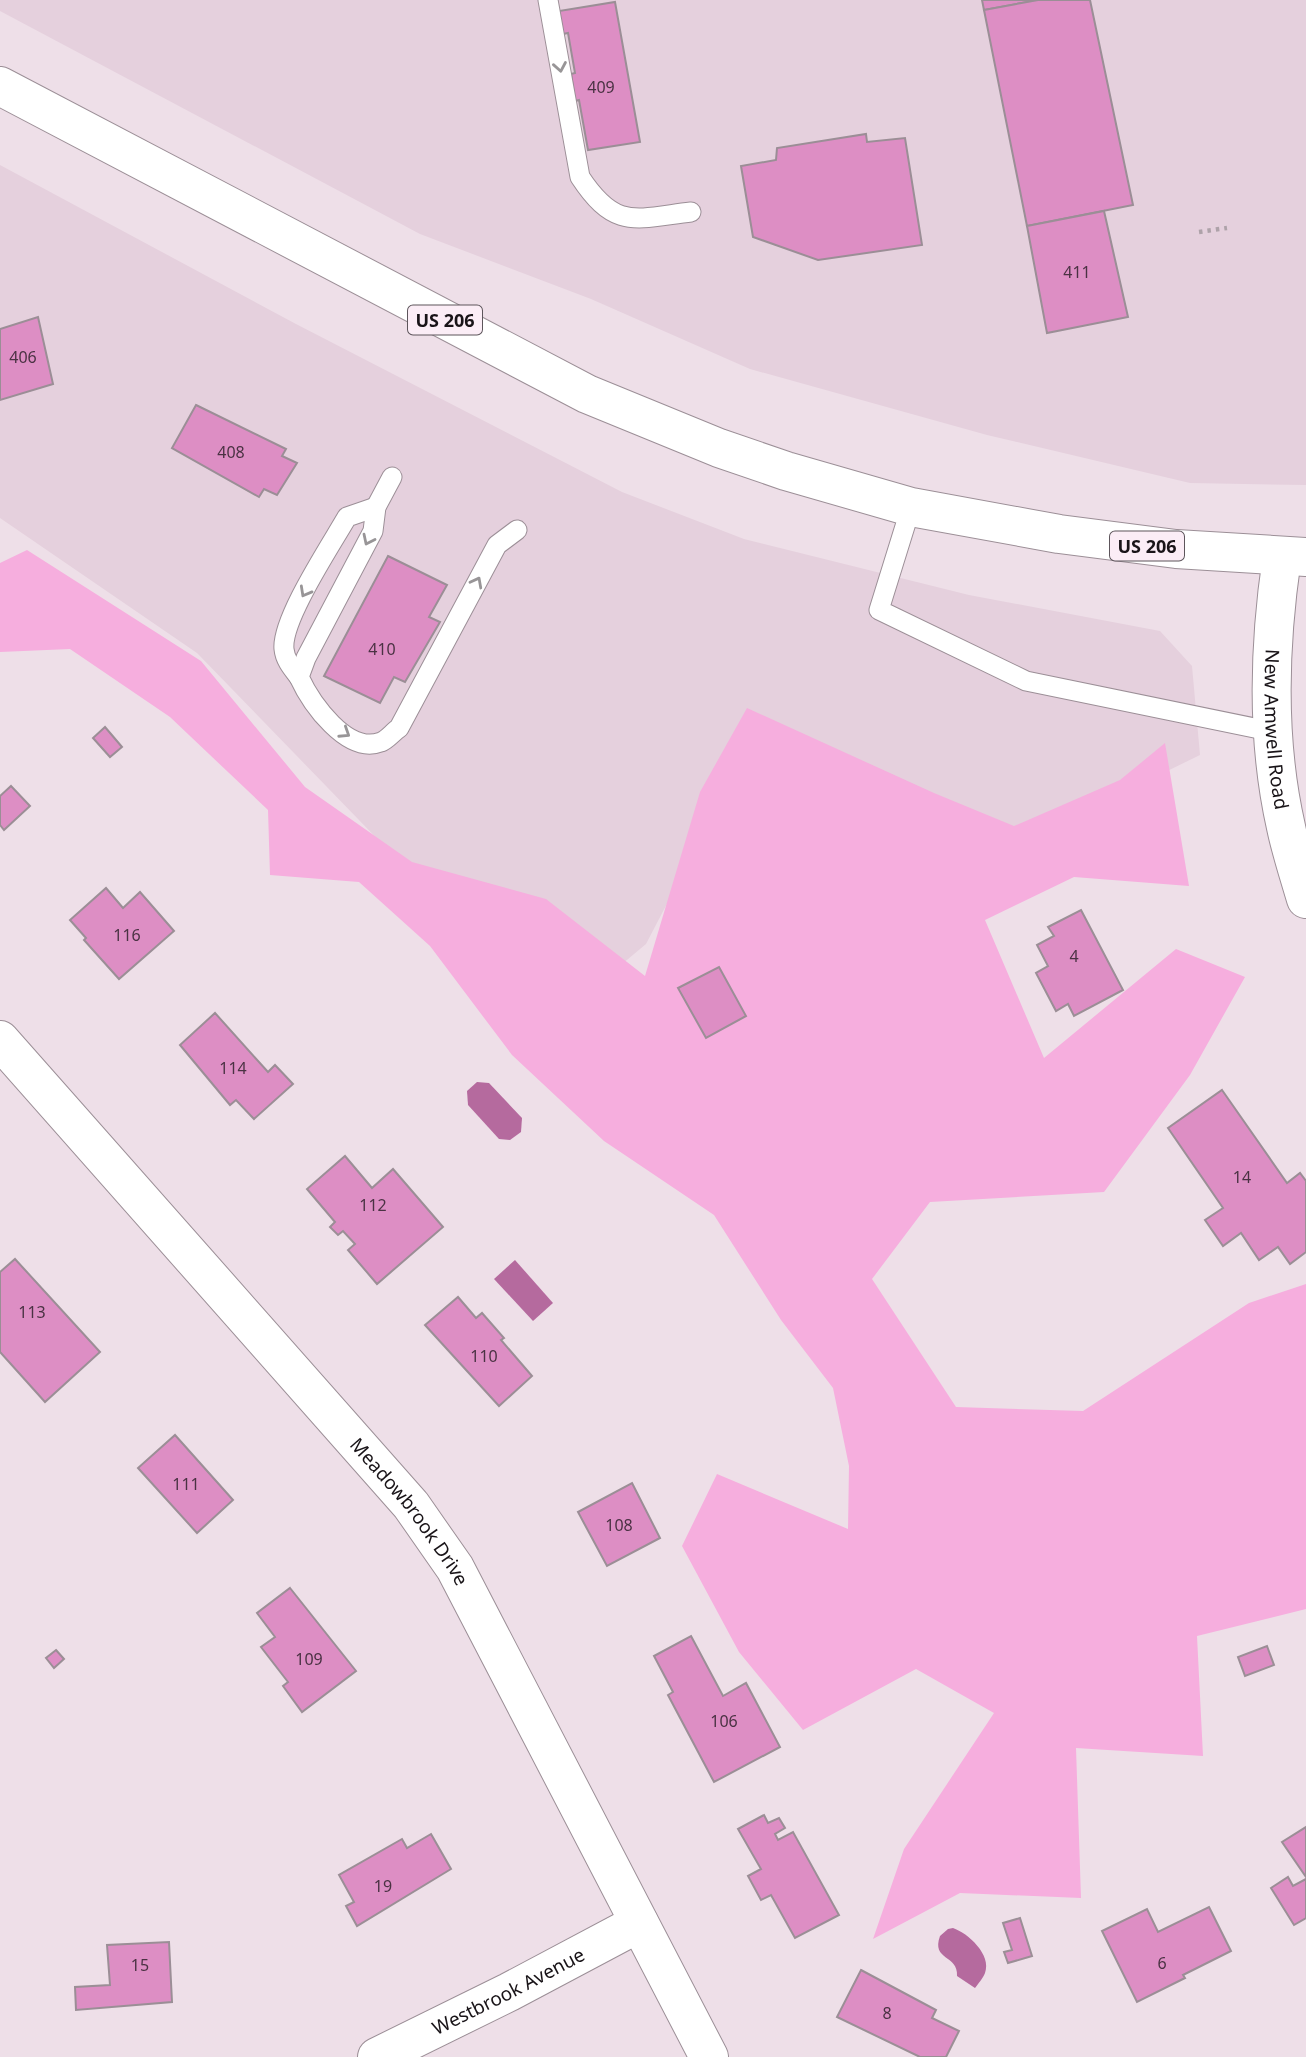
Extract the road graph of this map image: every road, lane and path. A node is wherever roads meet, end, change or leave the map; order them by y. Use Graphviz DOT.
graph roads {
  1 [pos="548,0"];
  2 [pos="0,86"];
  3 [pos="691,212"];
  4 [pos="1227,228"];
  5 [pos="1199,232"];
  6 [pos="392,477"];
  7 [pos="376,507"];
  8 [pos="911,507"];
  9 [pos="517,530"];
  10 [pos="1294,557"];
  11 [pos="299,677"];
  12 [pos="1274,732"];
  13 [pos="1306,899"];
  14 [pos="0,1040"];
  15 [pos="639,1923"];
  16 [pos="377,2057"];
  17 [pos="709,2057"];
  1 -- 3 [label="lane, one-way"];
  2 -- 8 [label="street, US 206"];
  4 -- 5 [label="path"];
  6 -- 7 [label="lane"];
  7 -- 11 [label="lane, one-way"];
  7 -- 11 [label="lane, one-way"];
  8 -- 10 [label="street, US 206"];
  8 -- 12 [label="lane"];
  11 -- 9 [label="lane, one-way"];
  10 -- 12 [label="street, New Amwell Road"];
  12 -- 13 [label="street, New Amwell Road"];
  14 -- 15 [label="street, Meadowbrook Drive"];
  15 -- 16 [label="street, Westbrook Avenue"];
  15 -- 17 [label="street, Meadowbrook Drive"];
}
